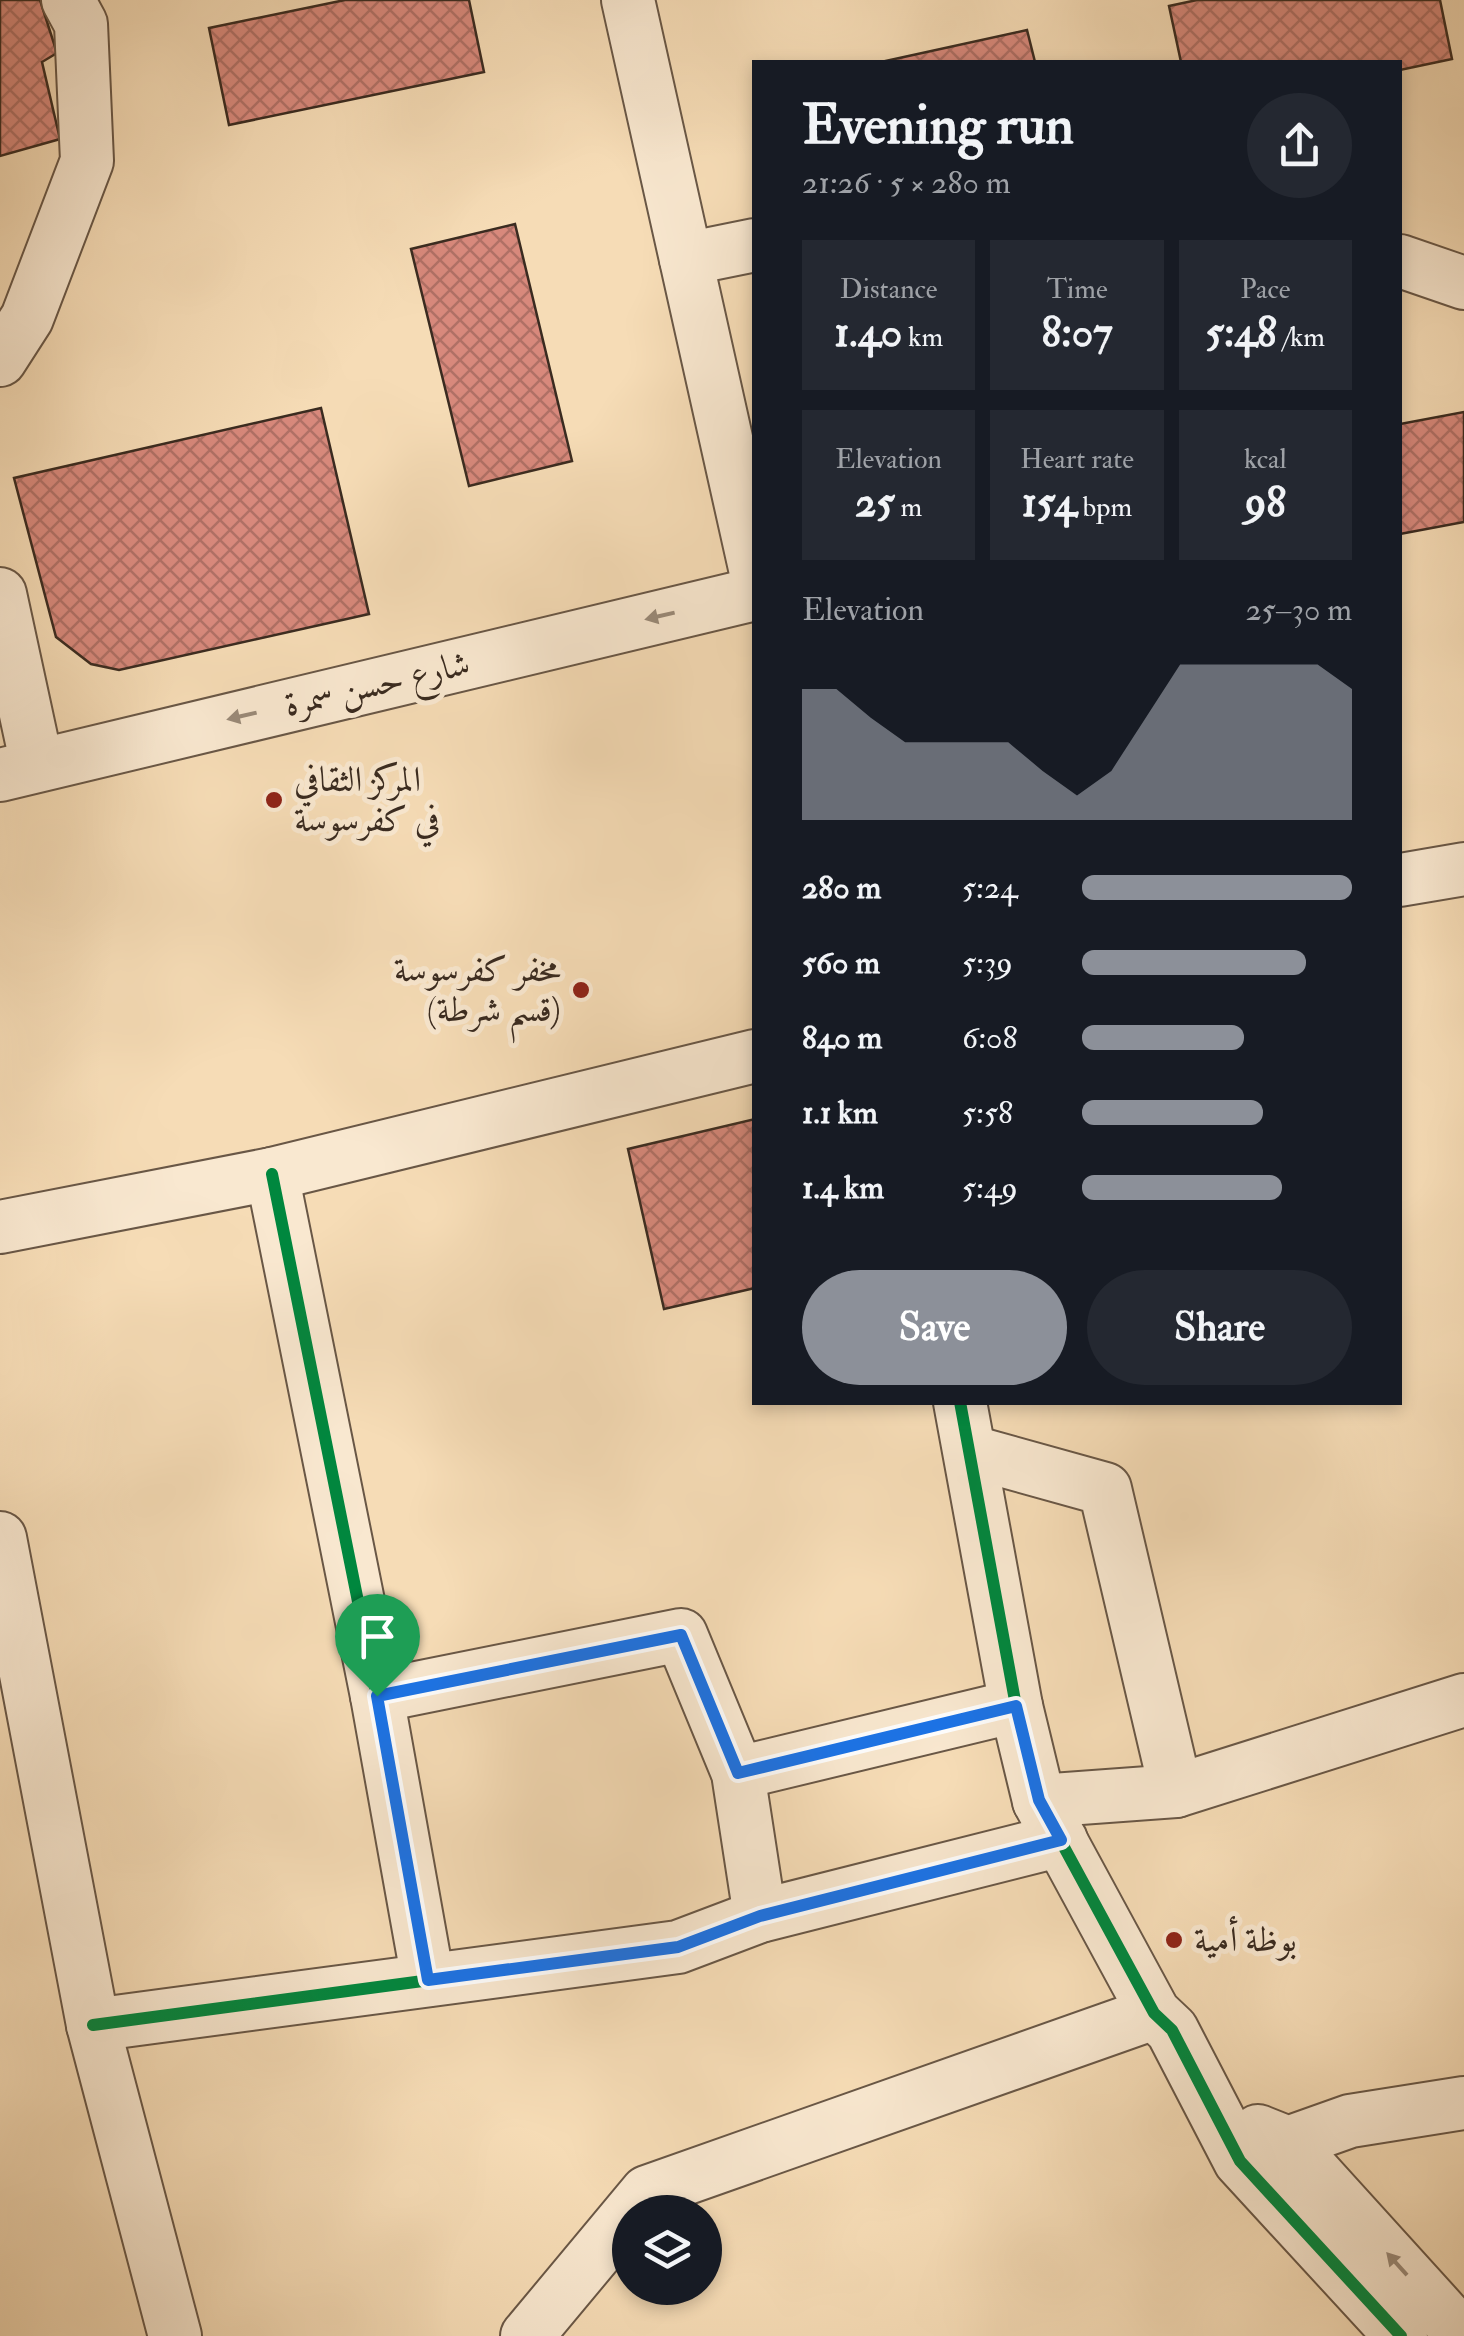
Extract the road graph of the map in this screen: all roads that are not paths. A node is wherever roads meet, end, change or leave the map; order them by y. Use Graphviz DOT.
graph roads {
  1 [pos="68,0"];
  2 [pos="628,0"];
  3 [pos="752,246"];
  4 [pos="686,258"];
  5 [pos="1402,262"];
  6 [pos="1464,283"];
  7 [pos="0,360"];
  8 [pos="752,555"];
  9 [pos="0,594"];
  10 [pos="752,595"];
  11 [pos="19,770"];
  12 [pos="1464,870"];
  13 [pos="1402,880"];
  14 [pos="752,1057"];
  15 [pos="272,1174"];
  16 [pos="0,1227"];
  17 [pos="966,1427"];
  18 [pos="0,1538"];
  19 [pos="377,1696"];
  20 [pos="1464,1700"];
  21 [pos="1016,1706"];
  22 [pos="738,1773"];
  23 [pos="1176,1791"];
  24 [pos="1050,1820"];
  25 [pos="760,1916"];
  26 [pos="428,1980"];
  27 [pos="1154,2013"];
  28 [pos="93,2024"];
  29 [pos="1464,2103"];
  30 [pos="1216,2114"];
  31 [pos="1288,2143"];
  32 [pos="176,2336"];
  33 [pos="527,2336"];
  34 [pos="1401,2336"];
  35 [pos="1462,2336"];
  1 -- 7 [label="street"];
  2 -- 4 [label="street"];
  3 -- 4 [label="street"];
  4 -- 8 [label="street"];
  5 -- 6 [label="street"];
  9 -- 11 [label="street"];
  10 -- 11 [label="street, شارع حسن سمرة, one-way"];
  12 -- 13 [label="street"];
  14 -- 15 [label="street"];
  15 -- 16 [label="street"];
  15 -- 19 [label="street"];
  17 -- 21 [label="street"];
  17 -- 23 [label="street"];
  18 -- 28 [label="street"];
  19 -- 22 [label="street"];
  19 -- 26 [label="street"];
  20 -- 23 [label="street"];
  21 -- 22 [label="street"];
  21 -- 24 [label="street"];
  22 -- 25 [label="street"];
  23 -- 24 [label="street"];
  24 -- 25 [label="street"];
  24 -- 27 [label="street"];
  25 -- 26 [label="street"];
  26 -- 28 [label="street"];
  27 -- 30 [label="street"];
  27 -- 33 [label="street"];
  28 -- 32 [label="street"];
  29 -- 31 [label="street"];
  30 -- 31 [label="street"];
  30 -- 34 [label="street"];
  35 -- 31 [label="street, one-way"];
}
